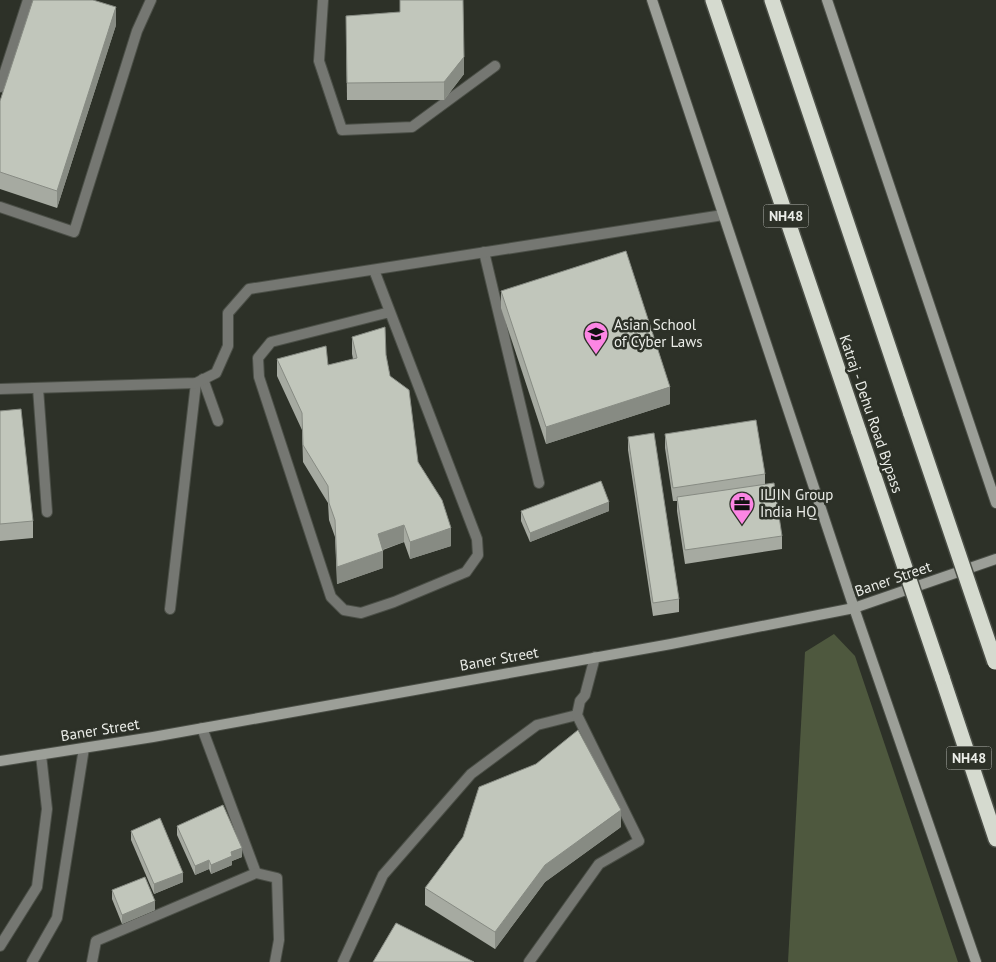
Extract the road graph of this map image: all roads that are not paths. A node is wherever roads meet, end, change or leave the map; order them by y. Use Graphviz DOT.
graph roads {
  1 [pos="28,0"];
  2 [pos="151,0"];
  3 [pos="323,0"];
  4 [pos="652,0"];
  5 [pos="713,0"];
  6 [pos="772,0"];
  7 [pos="828,0"];
  8 [pos="495,66"];
  9 [pos="0,88"];
  10 [pos="0,207"];
  11 [pos="723,215"];
  12 [pos="484,252"];
  13 [pos="374,270"];
  14 [pos="390,312"];
  15 [pos="199,381"];
  16 [pos="38,388"];
  17 [pos="0,389"];
  18 [pos="218,421"];
  19 [pos="539,483"];
  20 [pos="995,497"];
  21 [pos="47,512"];
  22 [pos="996,559"];
  23 [pos="854,608"];
  24 [pos="170,610"];
  25 [pos="595,657"];
  26 [pos="996,664"];
  27 [pos="577,715"];
  28 [pos="202,728"];
  29 [pos="84,748"];
  30 [pos="40,754"];
  31 [pos="0,761"];
  32 [pos="996,839"];
  33 [pos="256,873"];
  34 [pos="0,946"];
  35 [pos="32,962"];
  36 [pos="92,962"];
  37 [pos="275,962"];
  38 [pos="343,962"];
  39 [pos="529,962"];
  40 [pos="976,962"];
  1 -- 9 [label="street"];
  2 -- 10 [label="street"];
  3 -- 8 [label="street"];
  4 -- 11 [label="street"];
  5 -- 32 [label="highway, Katraj - Dehu Road Bypass / NH48, bridge"];
  6 -- 26 [label="highway, bridge"];
  7 -- 20 [label="street"];
  11 -- 12 [label="street"];
  11 -- 23 [label="street"];
  12 -- 13 [label="street"];
  12 -- 19 [label="street"];
  13 -- 14 [label="street"];
  13 -- 15 [label="street"];
  14 -- 14 [label="street"];
  15 -- 16 [label="street"];
  15 -- 18 [label="street"];
  15 -- 24 [label="street"];
  16 -- 17 [label="street"];
  16 -- 21 [label="street"];
  22 -- 23 [label="street, Baner Street"];
  23 -- 25 [label="street, Baner Street"];
  23 -- 40 [label="street"];
  25 -- 27 [label="street"];
  25 -- 28 [label="street, Baner Street"];
  27 -- 38 [label="street"];
  27 -- 39 [label="street"];
  28 -- 29 [label="street, Baner Street"];
  28 -- 33 [label="street"];
  29 -- 30 [label="street, Baner Street"];
  29 -- 35 [label="street"];
  30 -- 31 [label="street, Baner Street"];
  30 -- 34 [label="street"];
  33 -- 36 [label="street"];
  33 -- 37 [label="street"];
}
